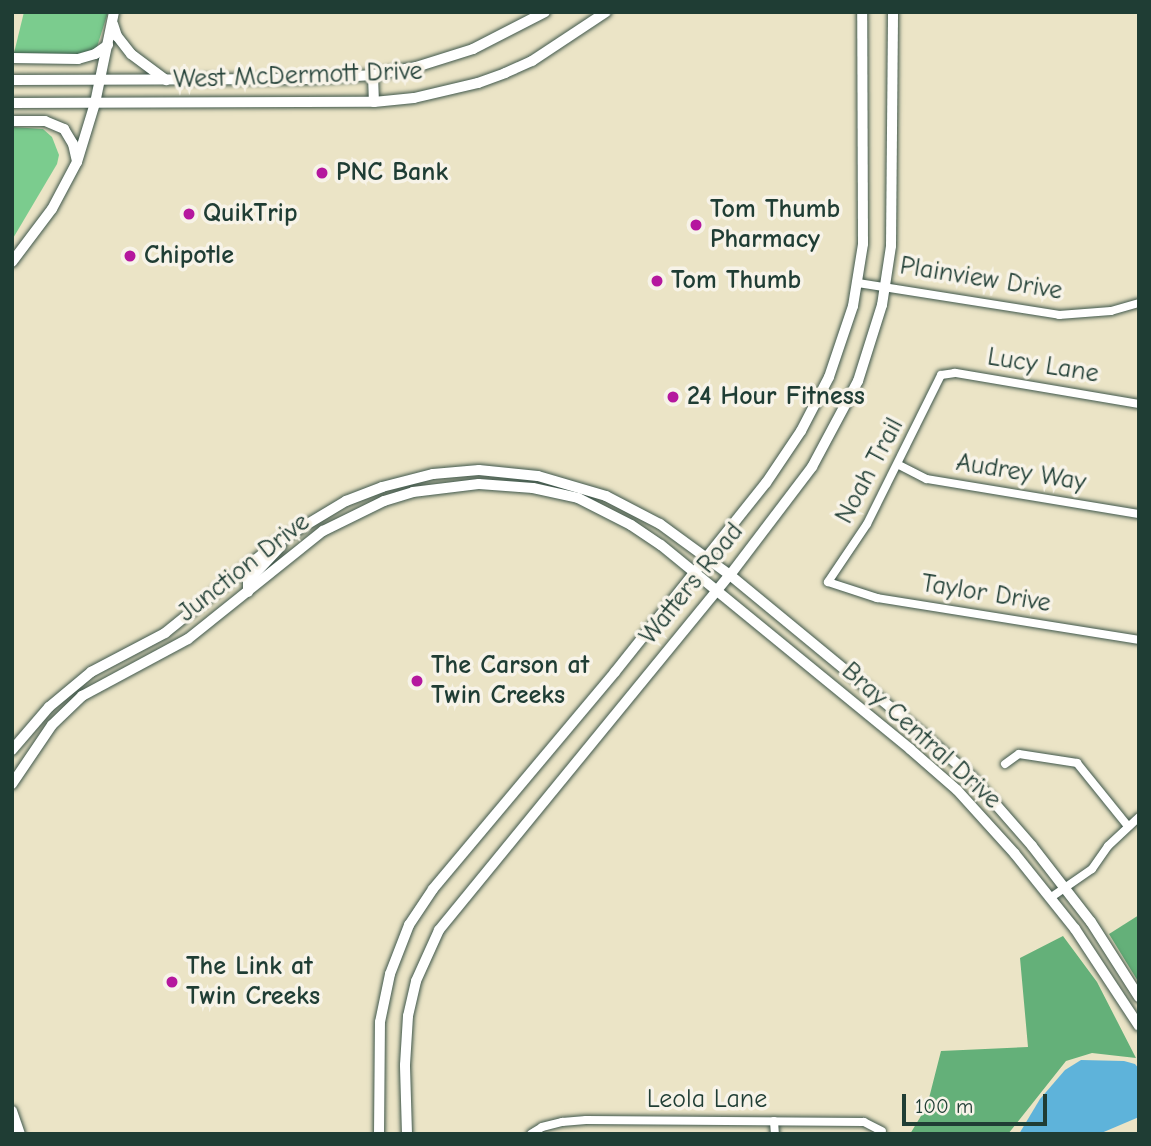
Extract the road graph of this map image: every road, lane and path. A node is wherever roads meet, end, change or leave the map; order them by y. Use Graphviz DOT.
graph roads {
  1 [pos="545,12"];
  2 [pos="606,12"];
  3 [pos="862,12"];
  4 [pos="893,12"];
  5 [pos="113,18"];
  6 [pos="108,45"];
  7 [pos="12,58"];
  8 [pos="373,75"];
  9 [pos="12,80"];
  10 [pos="100,80"];
  11 [pos="166,80"];
  12 [pos="374,102"];
  13 [pos="12,103"];
  14 [pos="95,103"];
  15 [pos="12,121"];
  16 [pos="76,162"];
  17 [pos="12,262"];
  18 [pos="858,283"];
  19 [pos="886,286"];
  20 [pos="1139,303"];
  21 [pos="941,375"];
  22 [pos="1139,404"];
  23 [pos="899,466"];
  24 [pos="547,491"];
  25 [pos="606,496"];
  26 [pos="1139,514"];
  27 [pos="295,530"];
  28 [pos="706,557"];
  29 [pos="695,573"];
  30 [pos="730,575"];
  31 [pos="828,582"];
  32 [pos="717,589"];
  33 [pos="248,592"];
  34 [pos="1139,640"];
  35 [pos="12,750"];
  36 [pos="1005,764"];
  37 [pos="12,783"];
  38 [pos="1139,817"];
  39 [pos="1127,825"];
  40 [pos="1066,889"];
  41 [pos="1050,898"];
  42 [pos="1139,997"];
  43 [pos="1139,1026"];
  44 [pos="12,1111"];
  45 [pos="774,1122"];
  46 [pos="882,1131"];
  47 [pos="20,1134"];
  48 [pos="379,1134"];
  49 [pos="407,1134"];
  50 [pos="531,1134"];
  51 [pos="775,1134"];
  1 -- 8 [label="main road, West McDermott Drive"];
  2 -- 12 [label="main road, West McDermott Drive"];
  3 -- 18 [label="main road, Watters Road"];
  4 -- 19 [label="main road, Watters Road"];
  5 -- 6 [label="main road"];
  5 -- 11 [label="main road"];
  6 -- 7 [label="main road"];
  6 -- 10 [label="main road"];
  8 -- 11 [label="main road, West McDermott Drive"];
  8 -- 12 [label="main road"];
  9 -- 10 [label="main road, West McDermott Drive"];
  10 -- 11 [label="main road, West McDermott Drive"];
  10 -- 14 [label="main road"];
  12 -- 14 [label="main road, West McDermott Drive"];
  13 -- 14 [label="main road, West McDermott Drive"];
  14 -- 16 [label="main road"];
  15 -- 16 [label="main road"];
  16 -- 17 [label="main road"];
  18 -- 19 [label="street, Plainview Drive"];
  18 -- 28 [label="main road, Watters Road"];
  19 -- 20 [label="street, Plainview Drive"];
  19 -- 30 [label="main road, Watters Road"];
  21 -- 22 [label="street, Lucy Lane"];
  21 -- 23 [label="street, Noah Trail"];
  23 -- 26 [label="street, Audrey Way"];
  23 -- 31 [label="street, Noah Trail"];
  24 -- 25 [label="street"];
  24 -- 29 [label="street, Junction Drive"];
  24 -- 33 [label="street, Junction Drive"];
  25 -- 27 [label="street, Junction Drive"];
  25 -- 28 [label="street, Junction Drive"];
  27 -- 33 [label="street"];
  27 -- 35 [label="street, Junction Drive"];
  28 -- 29 [label="main road, Watters Road"];
  28 -- 30 [label="street, Bray Central Drive"];
  29 -- 32 [label="street, Bray Central Drive"];
  29 -- 48 [label="main road, Watters Road"];
  30 -- 32 [label="main road, Watters Road"];
  30 -- 40 [label="street, Bray Central Drive"];
  31 -- 34 [label="street, Taylor Drive"];
  32 -- 41 [label="street, Bray Central Drive"];
  32 -- 49 [label="main road, Watters Road"];
  33 -- 37 [label="street, Junction Drive"];
  36 -- 39 [label="street"];
  38 -- 39 [label="street"];
  39 -- 40 [label="street"];
  40 -- 41 [label="street"];
  40 -- 42 [label="street, Bray Central Drive"];
  41 -- 43 [label="street, Bray Central Drive"];
  44 -- 47 [label="street"];
  45 -- 46 [label="street, Leola Lane"];
  45 -- 50 [label="street, Leola Lane"];
  45 -- 51 [label="street"];
}
